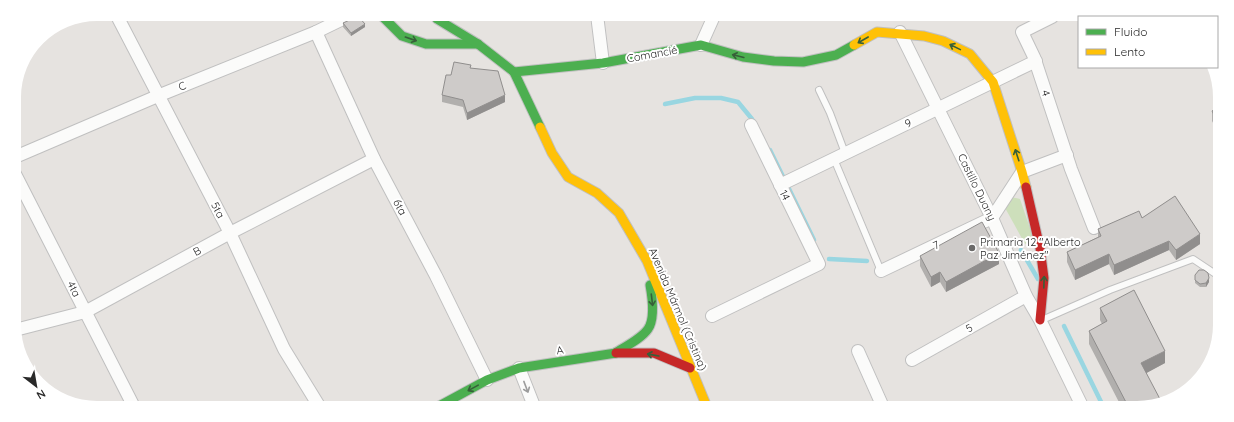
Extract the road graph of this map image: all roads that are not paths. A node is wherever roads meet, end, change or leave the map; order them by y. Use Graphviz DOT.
graph roads {
  1 [pos="120,21"];
  2 [pos="339,21"];
  3 [pos="387,21"];
  4 [pos="440,21"];
  5 [pos="598,21"];
  6 [pos="712,21"];
  7 [pos="1044,21"];
  8 [pos="316,32"];
  9 [pos="900,32"];
  10 [pos="478,44"];
  11 [pos="701,45"];
  12 [pos="1036,61"];
  13 [pos="603,63"];
  14 [pos="514,72"];
  15 [pos="993,82"];
  16 [pos="819,90"];
  17 [pos="160,95"];
  18 [pos="937,109"];
  19 [pos="751,125"];
  20 [pos="21,154"];
  21 [pos="845,154"];
  22 [pos="1067,155"];
  23 [pos="374,159"];
  24 [pos="834,159"];
  25 [pos="1022,172"];
  26 [pos="780,185"];
  27 [pos="21,186"];
  28 [pos="992,218"];
  29 [pos="1094,228"];
  30 [pos="230,233"];
  31 [pos="647,261"];
  32 [pos="881,271"];
  33 [pos="1213,272"];
  34 [pos="1026,296"];
  35 [pos="85,312"];
  36 [pos="712,316"];
  37 [pos="1040,320"];
  38 [pos="21,329"];
  39 [pos="858,351"];
  40 [pos="614,353"];
  41 [pos="912,360"];
  42 [pos="519,368"];
  43 [pos="690,368"];
  44 [pos="487,380"];
  45 [pos="131,401"];
  46 [pos="316,401"];
  47 [pos="448,401"];
  48 [pos="532,401"];
  49 [pos="704,401"];
  50 [pos="880,401"];
  51 [pos="1080,401"];
  1 -- 17 [label="street, 5ta"];
  2 -- 8 [label="street, C"];
  3 -- 10 [label="main road, one-way"];
  4 -- 10 [label="main road"];
  5 -- 13 [label="street"];
  6 -- 11 [label="street"];
  7 -- 12 [label="street, 4"];
  8 -- 17 [label="street, C"];
  8 -- 23 [label="street, 6ta"];
  9 -- 11 [label="main road, one-way"];
  15 -- 9 [label="main road, one-way"];
  9 -- 18 [label="street, Castillo Duany"];
  10 -- 14 [label="main road"];
  11 -- 13 [label="main road, Comancié"];
  12 -- 15 [label="street, 9"];
  12 -- 22 [label="street, 4"];
  13 -- 14 [label="main road, Comancié"];
  14 -- 31 [label="main road, Avenida Mármol (Cristina)"];
  15 -- 18 [label="street, 9"];
  25 -- 15 [label="main road, one-way"];
  16 -- 21 [label="lane"];
  17 -- 20 [label="street, C"];
  17 -- 30 [label="street, 5ta"];
  18 -- 21 [label="street, 9"];
  18 -- 28 [label="street, Castillo Duany"];
  19 -- 26 [label="street, 14"];
  21 -- 24 [label="street, 9"];
  22 -- 25 [label="street"];
  22 -- 29 [label="street, 4"];
  23 -- 30 [label="street, B"];
  23 -- 44 [label="street, 6ta"];
  24 -- 26 [label="street, 9"];
  24 -- 32 [label="lane"];
  25 -- 28 [label="street"];
  37 -- 25 [label="main road, one-way"];
  26 -- 36 [label="street, 14"];
  27 -- 35 [label="street, 4ta"];
  28 -- 32 [label="street, 7"];
  28 -- 34 [label="street, Castillo Duany"];
  30 -- 35 [label="street, B"];
  30 -- 46 [label="street, 5ta"];
  31 -- 40 [label="main road, one-way"];
  31 -- 43 [label="main road, Avenida Mármol (Cristina)"];
  33 -- 37 [label="lane"];
  34 -- 37 [label="street, Castillo Duany"];
  34 -- 41 [label="street, 5"];
  35 -- 38 [label="street, B"];
  35 -- 45 [label="street, 4ta"];
  37 -- 51 [label="street, Castillo Duany"];
  39 -- 50 [label="street"];
  40 -- 42 [label="main road, A"];
  43 -- 40 [label="main road, A, one-way"];
  42 -- 44 [label="main road, A"];
  42 -- 48 [label="street, one-way"];
  43 -- 49 [label="main road, Avenida Mármol (Cristina)"];
  44 -- 47 [label="main road, A, one-way"];
}
